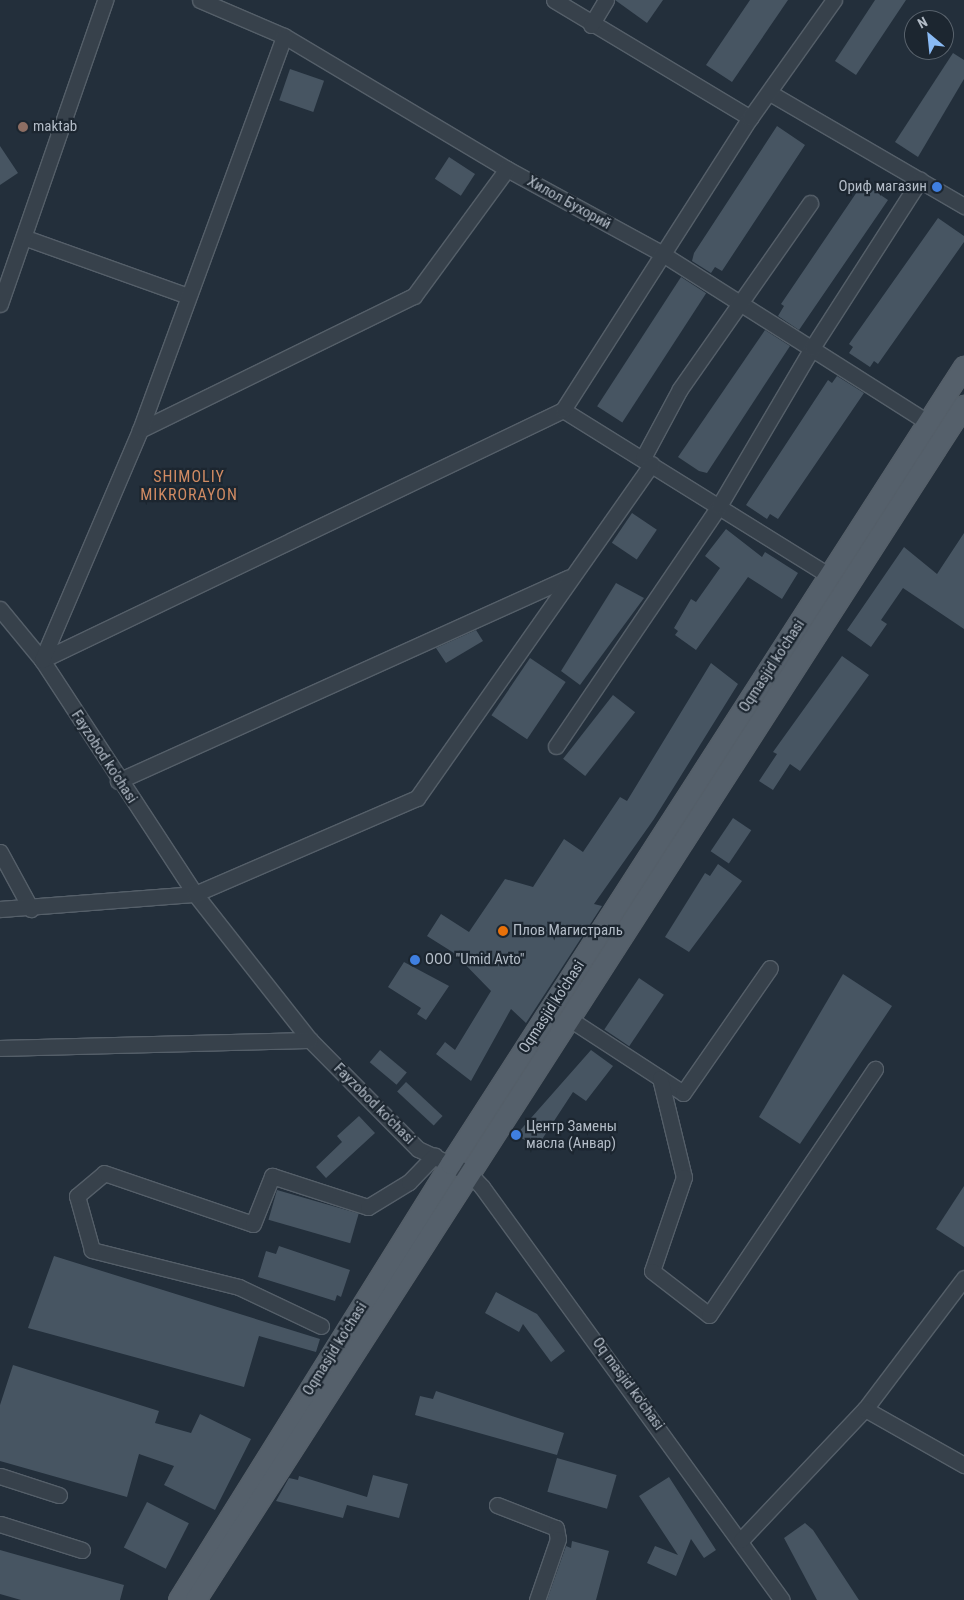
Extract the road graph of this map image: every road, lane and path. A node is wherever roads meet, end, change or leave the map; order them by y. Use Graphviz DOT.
graph roads {
  1 [pos="105,0"];
  2 [pos="200,0"];
  3 [pos="554,0"];
  4 [pos="606,0"];
  5 [pos="834,0"];
  6 [pos="590,25"];
  7 [pos="284,36"];
  8 [pos="770,93"];
  9 [pos="750,118"];
  10 [pos="507,169"];
  11 [pos="920,180"];
  12 [pos="810,203"];
  13 [pos="964,206"];
  14 [pos="26,238"];
  15 [pos="661,253"];
  16 [pos="188,296"];
  17 [pos="741,302"];
  18 [pos="0,304"];
  19 [pos="812,348"];
  20 [pos="964,367"];
  21 [pos="964,406"];
  22 [pos="563,410"];
  23 [pos="929,422"];
  24 [pos="140,430"];
  25 [pos="648,461"];
  26 [pos="719,506"];
  27 [pos="830,576"];
  28 [pos="569,578"];
  29 [pos="0,609"];
  30 [pos="5,626"];
  31 [pos="42,660"];
  32 [pos="556,746"];
  33 [pos="118,781"];
  34 [pos="0,852"];
  35 [pos="195,894"];
  36 [pos="0,909"];
  37 [pos="31,910"];
  38 [pos="770,968"];
  39 [pos="568,1018"];
  40 [pos="310,1040"];
  41 [pos="0,1048"];
  42 [pos="875,1069"];
  43 [pos="660,1078"];
  44 [pos="443,1159"];
  45 [pos="469,1173"];
  46 [pos="964,1278"];
  47 [pos="321,1326"];
  48 [pos="865,1409"];
  49 [pos="964,1465"];
  50 [pos="0,1476"];
  51 [pos="59,1495"];
  52 [pos="497,1505"];
  53 [pos="0,1524"];
  54 [pos="741,1540"];
  55 [pos="82,1550"];
  56 [pos="179,1600"];
  57 [pos="196,1600"];
  58 [pos="537,1600"];
  59 [pos="782,1600"];
  1 -- 14 [label="street"];
  2 -- 7 [label="street, Хилол Бухорий"];
  3 -- 6 [label="street"];
  4 -- 6 [label="street"];
  5 -- 8 [label="street"];
  6 -- 9 [label="street"];
  7 -- 10 [label="street, Хилол Бухорий"];
  7 -- 16 [label="street"];
  8 -- 9 [label="street"];
  8 -- 11 [label="street"];
  9 -- 15 [label="street"];
  10 -- 15 [label="street, Хилол Бухорий"];
  10 -- 24 [label="street"];
  11 -- 13 [label="street"];
  11 -- 19 [label="street"];
  12 -- 17 [label="street"];
  14 -- 16 [label="street"];
  14 -- 18 [label="street"];
  15 -- 17 [label="street, Хилол Бухорий"];
  15 -- 22 [label="street"];
  16 -- 24 [label="street"];
  17 -- 19 [label="street, Хилол Бухорий"];
  17 -- 25 [label="street"];
  19 -- 23 [label="street, Хилол Бухорий"];
  19 -- 26 [label="street"];
  20 -- 23 [label="main road, Oqmasjid ko'chasi"];
  21 -- 39 [label="main road, Oqmasjid ko'chasi"];
  22 -- 25 [label="street"];
  22 -- 31 [label="street"];
  23 -- 27 [label="main road, Oqmasjid ko'chasi"];
  24 -- 31 [label="street"];
  25 -- 26 [label="street"];
  25 -- 28 [label="street"];
  26 -- 27 [label="street"];
  26 -- 32 [label="street"];
  27 -- 44 [label="main road, Oqmasjid ko'chasi"];
  28 -- 33 [label="street"];
  28 -- 35 [label="street"];
  29 -- 30 [label="street, Fayzobod ko'chasi"];
  30 -- 31 [label="street, Fayzobod ko'chasi"];
  31 -- 33 [label="street, Fayzobod ko'chasi"];
  33 -- 35 [label="street, Fayzobod ko'chasi"];
  34 -- 37 [label="street"];
  35 -- 37 [label="street"];
  35 -- 40 [label="street, Fayzobod ko'chasi"];
  36 -- 37 [label="street"];
  38 -- 43 [label="street"];
  39 -- 43 [label="street"];
  39 -- 45 [label="main road, Oqmasjid ko'chasi"];
  40 -- 41 [label="street"];
  40 -- 44 [label="street, Fayzobod ko'chasi"];
  42 -- 43 [label="street"];
  44 -- 45 [label="street, Fayzobod ko'chasi"];
  44 -- 47 [label="street"];
  44 -- 56 [label="main road, Oqmasjid ko'chasi"];
  45 -- 54 [label="street, Oq masjid ko'chasi"];
  45 -- 57 [label="main road, Oqmasjid ko'chasi"];
  46 -- 48 [label="street"];
  48 -- 49 [label="street"];
  48 -- 54 [label="street"];
  50 -- 51 [label="street"];
  52 -- 58 [label="street"];
  53 -- 55 [label="street"];
  54 -- 59 [label="street, Oq masjid ko'chasi"];
}
